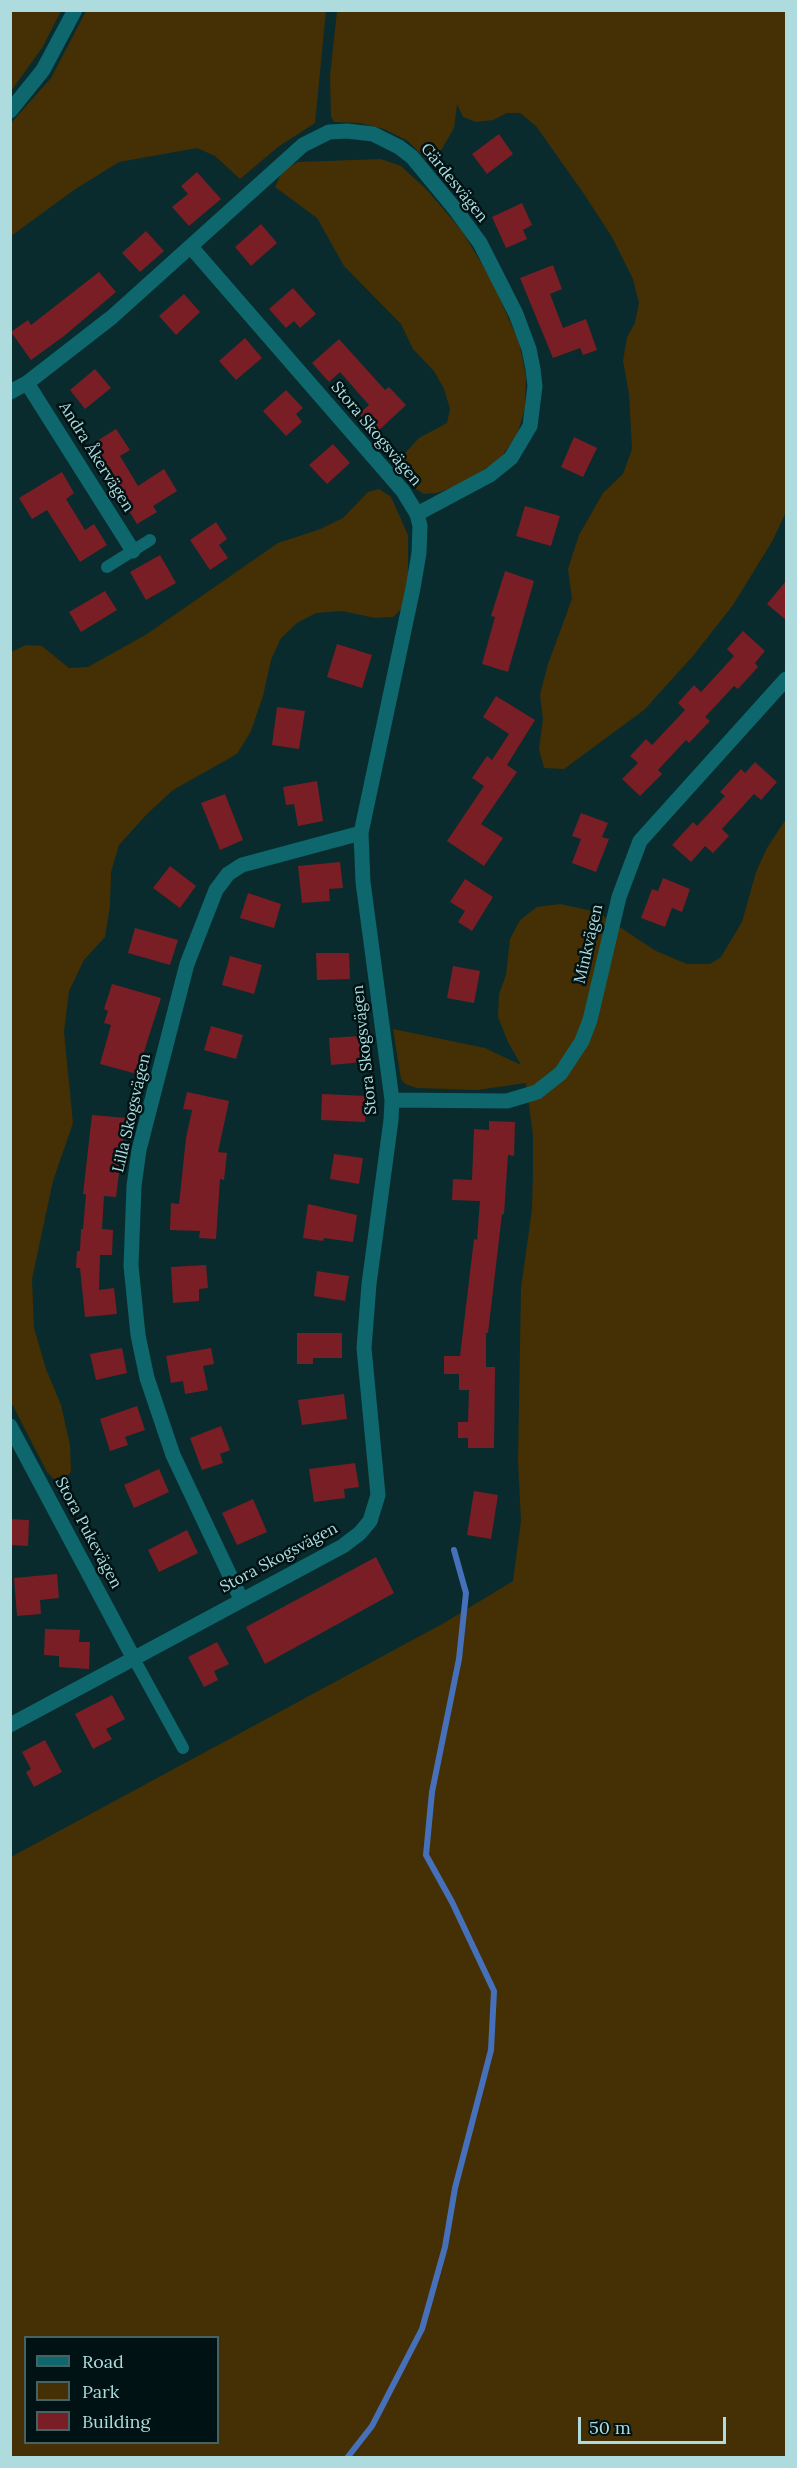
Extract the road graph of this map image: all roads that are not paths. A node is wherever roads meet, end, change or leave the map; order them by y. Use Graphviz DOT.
graph roads {
  1 [pos="75,10"];
  2 [pos="10,111"];
  3 [pos="191,247"];
  4 [pos="27,383"];
  5 [pos="10,392"];
  6 [pos="417,514"];
  7 [pos="150,540"];
  8 [pos="134,550"];
  9 [pos="107,567"];
  10 [pos="786,679"];
  11 [pos="780,690"];
  12 [pos="361,833"];
  13 [pos="392,1100"];
  14 [pos="10,1426"];
  15 [pos="241,1599"];
  16 [pos="134,1657"];
  17 [pos="10,1725"];
  18 [pos="183,1748"];
  1 -- 2 [label="street"];
  3 -- 4 [label="street, Gärdesvägen"];
  3 -- 6 [label="street, Stora Skogsvägen"];
  3 -- 6 [label="street, Gärdesvägen"];
  4 -- 5 [label="street, Gärdesvägen"];
  4 -- 8 [label="street, Andra Åkervägen"];
  6 -- 12 [label="street, Stora Skogsvägen"];
  7 -- 8 [label="lane"];
  8 -- 9 [label="lane"];
  10 -- 11 [label="street, Minkvägen"];
  11 -- 13 [label="street, Minkvägen"];
  12 -- 13 [label="street, Stora Skogsvägen"];
  12 -- 15 [label="street, Lilla Skogsvägen"];
  13 -- 15 [label="street, Stora Skogsvägen"];
  14 -- 16 [label="street, Stora Pukevägen"];
  15 -- 16 [label="street, Stora Skogsvägen"];
  16 -- 17 [label="street, Stora Skogsvägen"];
  16 -- 18 [label="lane"];
}
